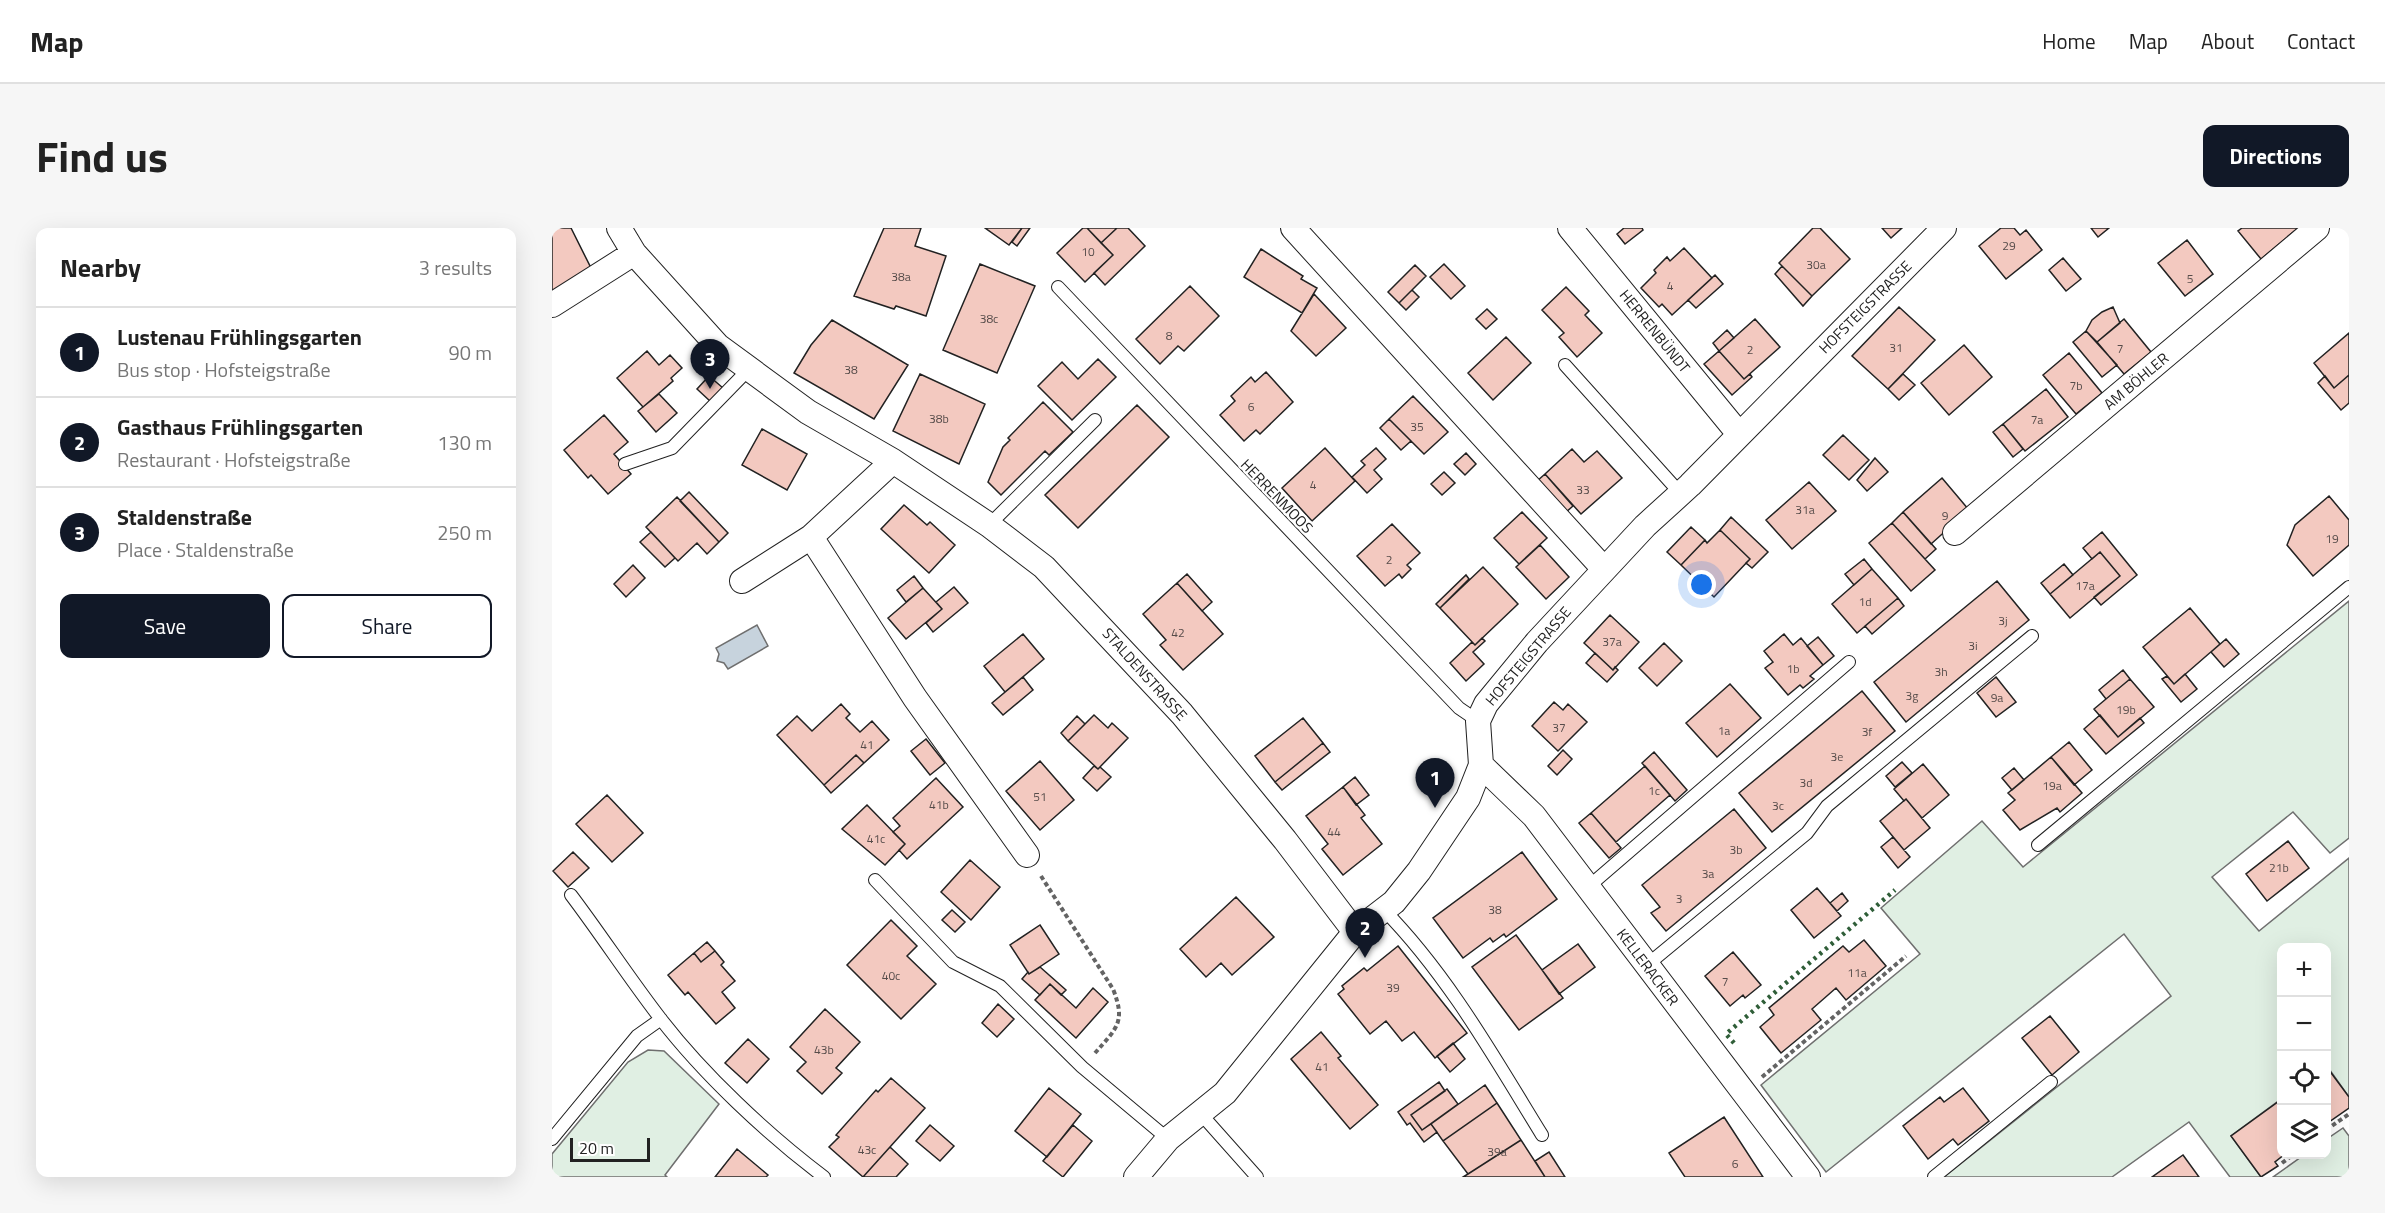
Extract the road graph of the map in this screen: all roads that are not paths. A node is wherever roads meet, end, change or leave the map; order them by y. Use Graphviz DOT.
graph roads {
  1 [pos="619,228"];
  2 [pos="1293,228"];
  3 [pos="1570,228"];
  4 [pos="1944,228"];
  5 [pos="2317,228"];
  6 [pos="634,253"];
  7 [pos="1058,286"];
  8 [pos="552,304"];
  9 [pos="1565,365"];
  10 [pos="749,369"];
  11 [pos="1095,420"];
  12 [pos="1739,434"];
  13 [pos="893,461"];
  14 [pos="625,464"];
  15 [pos="1680,494"];
  16 [pos="989,525"];
  17 [pos="1955,533"];
  18 [pos="811,537"];
  19 [pos="1604,569"];
  20 [pos="742,581"];
  21 [pos="2349,587"];
  22 [pos="2032,636"];
  23 [pos="1849,662"];
  24 [pos="1478,721"];
  25 [pos="1481,765"];
  26 [pos="2038,845"];
  27 [pos="1027,855"];
  28 [pos="875,880"];
  29 [pos="1587,888"];
  30 [pos="572,895"];
  31 [pos="1383,909"];
  32 [pos="1354,932"];
  33 [pos="1647,965"];
  34 [pos="661,1019"];
  35 [pos="2052,1082"];
  36 [pos="1201,1114"];
  37 [pos="1542,1135"];
  38 [pos="552,1139"];
  39 [pos="1168,1139"];
  40 [pos="824,1177"];
  41 [pos="1136,1177"];
  42 [pos="1257,1177"];
  43 [pos="1808,1177"];
  44 [pos="1934,1177"];
  1 -- 6 [label="street, STALDENSTRASSE"];
  2 -- 19 [label="street"];
  3 -- 12 [label="street, HERRENBÜNDT"];
  4 -- 12 [label="street, HOFSTEIGSTRASSE"];
  5 -- 17 [label="street, AM BÖHLER"];
  6 -- 8 [label="street"];
  6 -- 10 [label="street, STALDENSTRASSE"];
  7 -- 24 [label="lane, HERRENMOOS"];
  9 -- 15 [label="lane"];
  10 -- 13 [label="street, STALDENSTRASSE"];
  10 -- 14 [label="lane"];
  11 -- 16 [label="lane"];
  12 -- 15 [label="street, HOFSTEIGSTRASSE"];
  13 -- 16 [label="street, STALDENSTRASSE"];
  13 -- 18 [label="street"];
  15 -- 19 [label="street, HOFSTEIGSTRASSE"];
  16 -- 32 [label="street, STALDENSTRASSE"];
  18 -- 20 [label="street"];
  18 -- 27 [label="street"];
  19 -- 24 [label="street, HOFSTEIGSTRASSE"];
  21 -- 26 [label="lane"];
  22 -- 33 [label="lane"];
  23 -- 29 [label="lane"];
  24 -- 25 [label="street, HOFSTEIGSTRASSE"];
  25 -- 29 [label="street, KELLERACKER"];
  25 -- 31 [label="street, HOFSTEIGSTRASSE"];
  28 -- 39 [label="lane"];
  29 -- 33 [label="street, KELLERACKER"];
  30 -- 34 [label="lane"];
  31 -- 32 [label="street, HOFSTEIGSTRASSE"];
  31 -- 37 [label="lane"];
  32 -- 36 [label="street, HOFSTEIGSTRASSE"];
  33 -- 43 [label="street, KELLERACKER"];
  34 -- 38 [label="lane"];
  34 -- 40 [label="lane"];
  35 -- 44 [label="lane"];
  36 -- 39 [label="street, HOFSTEIGSTRASSE"];
  36 -- 42 [label="lane"];
  39 -- 41 [label="street, HOFSTEIGSTRASSE"];
}
